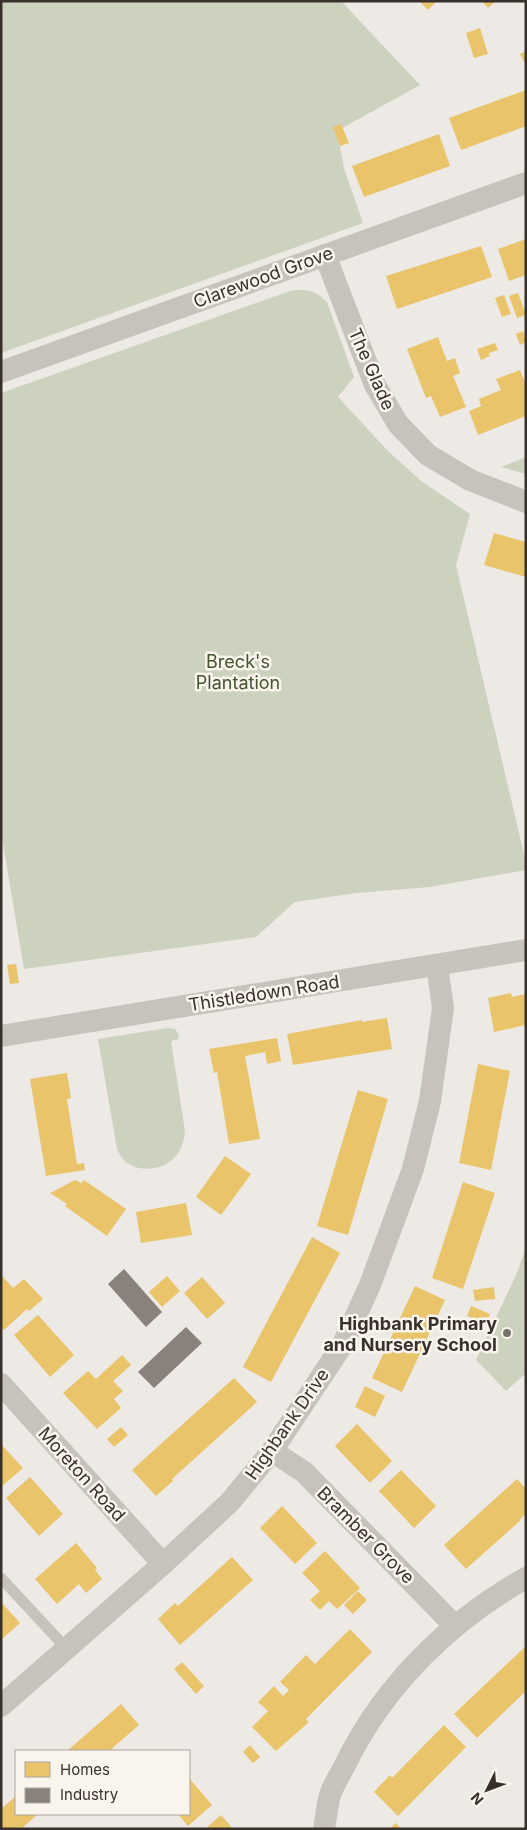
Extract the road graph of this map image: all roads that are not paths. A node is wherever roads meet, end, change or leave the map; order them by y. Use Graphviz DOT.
graph roads {
  1 [pos="526,183"];
  2 [pos="325,255"];
  3 [pos="1,372"];
  4 [pos="526,502"];
  5 [pos="526,950"];
  6 [pos="437,965"];
  7 [pos="1,1036"];
  8 [pos="1,1384"];
  9 [pos="272,1451"];
  10 [pos="163,1564"];
  11 [pos="1,1578"];
  12 [pos="526,1578"];
  13 [pos="455,1626"];
  14 [pos="67,1649"];
  15 [pos="1,1706"];
  16 [pos="324,1829"];
  1 -- 2 [label="street, Clarewood Grove"];
  2 -- 3 [label="street, Clarewood Grove"];
  2 -- 4 [label="street, The Glade"];
  5 -- 6 [label="street, Thistledown Road"];
  6 -- 7 [label="street, Thistledown Road"];
  6 -- 9 [label="street, Highbank Drive"];
  8 -- 10 [label="street, Moreton Road"];
  9 -- 10 [label="street, Highbank Drive"];
  9 -- 13 [label="street, Bramber Grove"];
  10 -- 14 [label="street, Highbank Drive"];
  11 -- 14 [label="lane"];
  12 -- 13 [label="street"];
  13 -- 16 [label="street"];
  14 -- 15 [label="street, Highbank Drive"];
}
